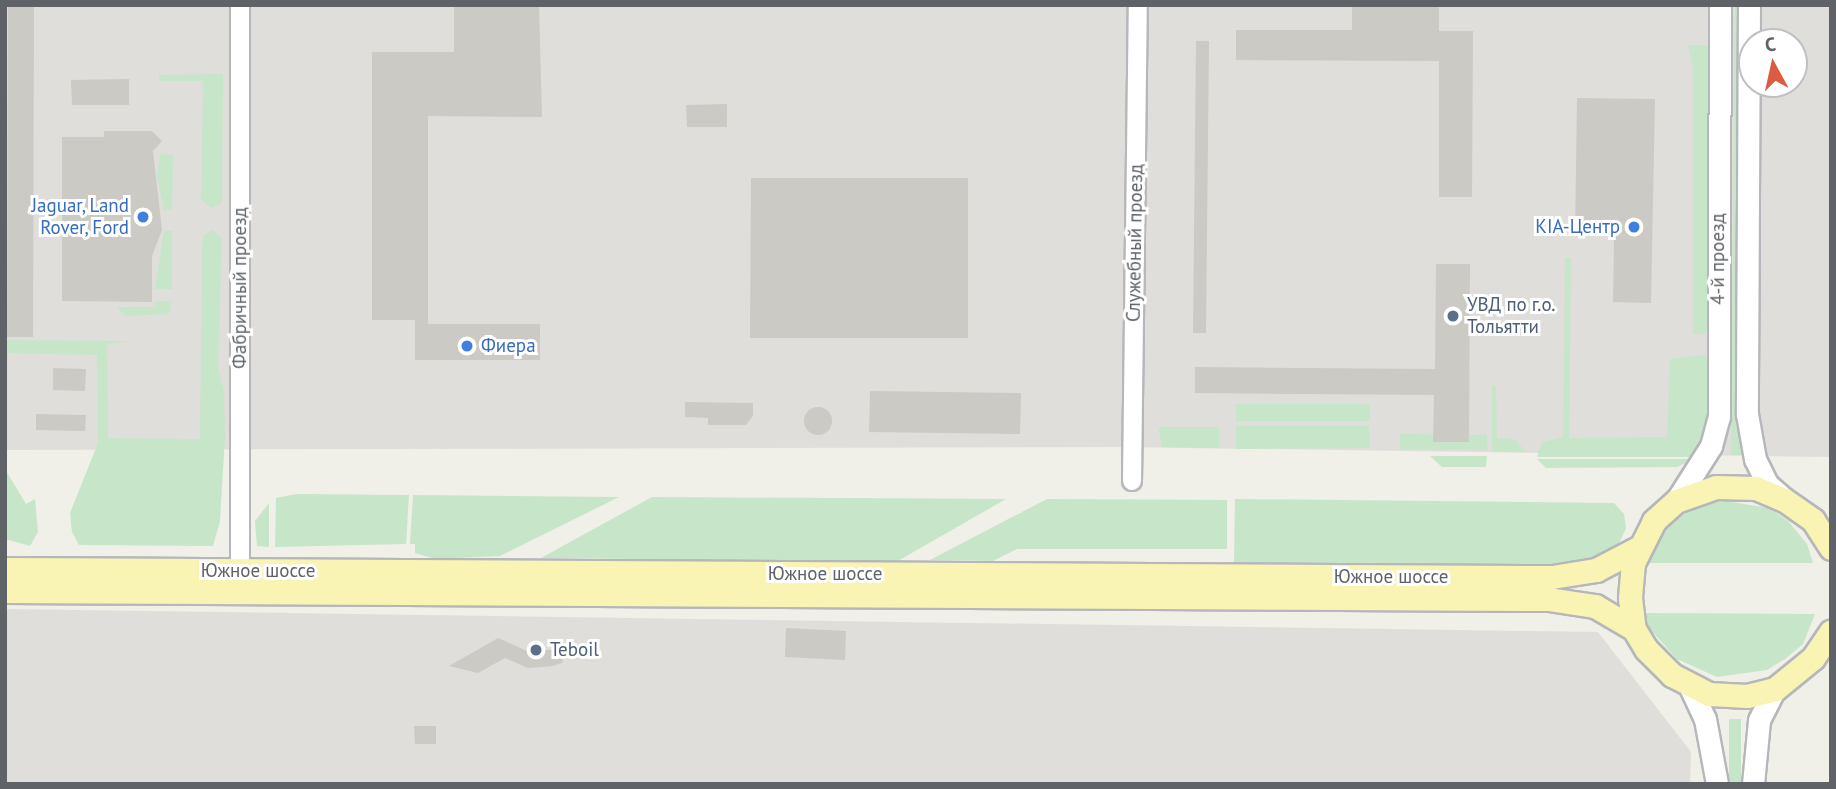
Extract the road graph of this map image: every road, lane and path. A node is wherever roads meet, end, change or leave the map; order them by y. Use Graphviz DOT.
graph roads {
  1 [pos="240,5"];
  2 [pos="1138,5"];
  3 [pos="1720,5"];
  4 [pos="1749,5"];
  5 [pos="1132,481"];
  6 [pos="1784,500"];
  7 [pos="1676,501"];
  8 [pos="1830,544"];
  9 [pos="1638,548"];
  10 [pos="5,569"];
  11 [pos="240,571"];
  12 [pos="5,591"];
  13 [pos="1634,629"];
  14 [pos="1829,635"];
  15 [pos="1690,687"];
  16 [pos="1775,689"];
  17 [pos="1717,784"];
  18 [pos="1753,784"];
  1 -- 11 [label="street, Фабричный проезд"];
  2 -- 5 [label="street, Служебный проезд"];
  3 -- 7 [label="main road, 4-й проезд"];
  4 -- 6 [label="main road, 4-й проезд"];
  6 -- 7 [label="main road"];
  6 -- 8 [label="main road"];
  7 -- 9 [label="main road"];
  9 -- 11 [label="main road, Южное шоссе"];
  9 -- 13 [label="main road"];
  10 -- 11 [label="main road, Южное шоссе"];
  12 -- 13 [label="main road, Южное шоссе"];
  13 -- 15 [label="main road"];
  14 -- 16 [label="main road"];
  15 -- 16 [label="main road"];
  15 -- 17 [label="main road"];
  16 -- 18 [label="main road"];
}
